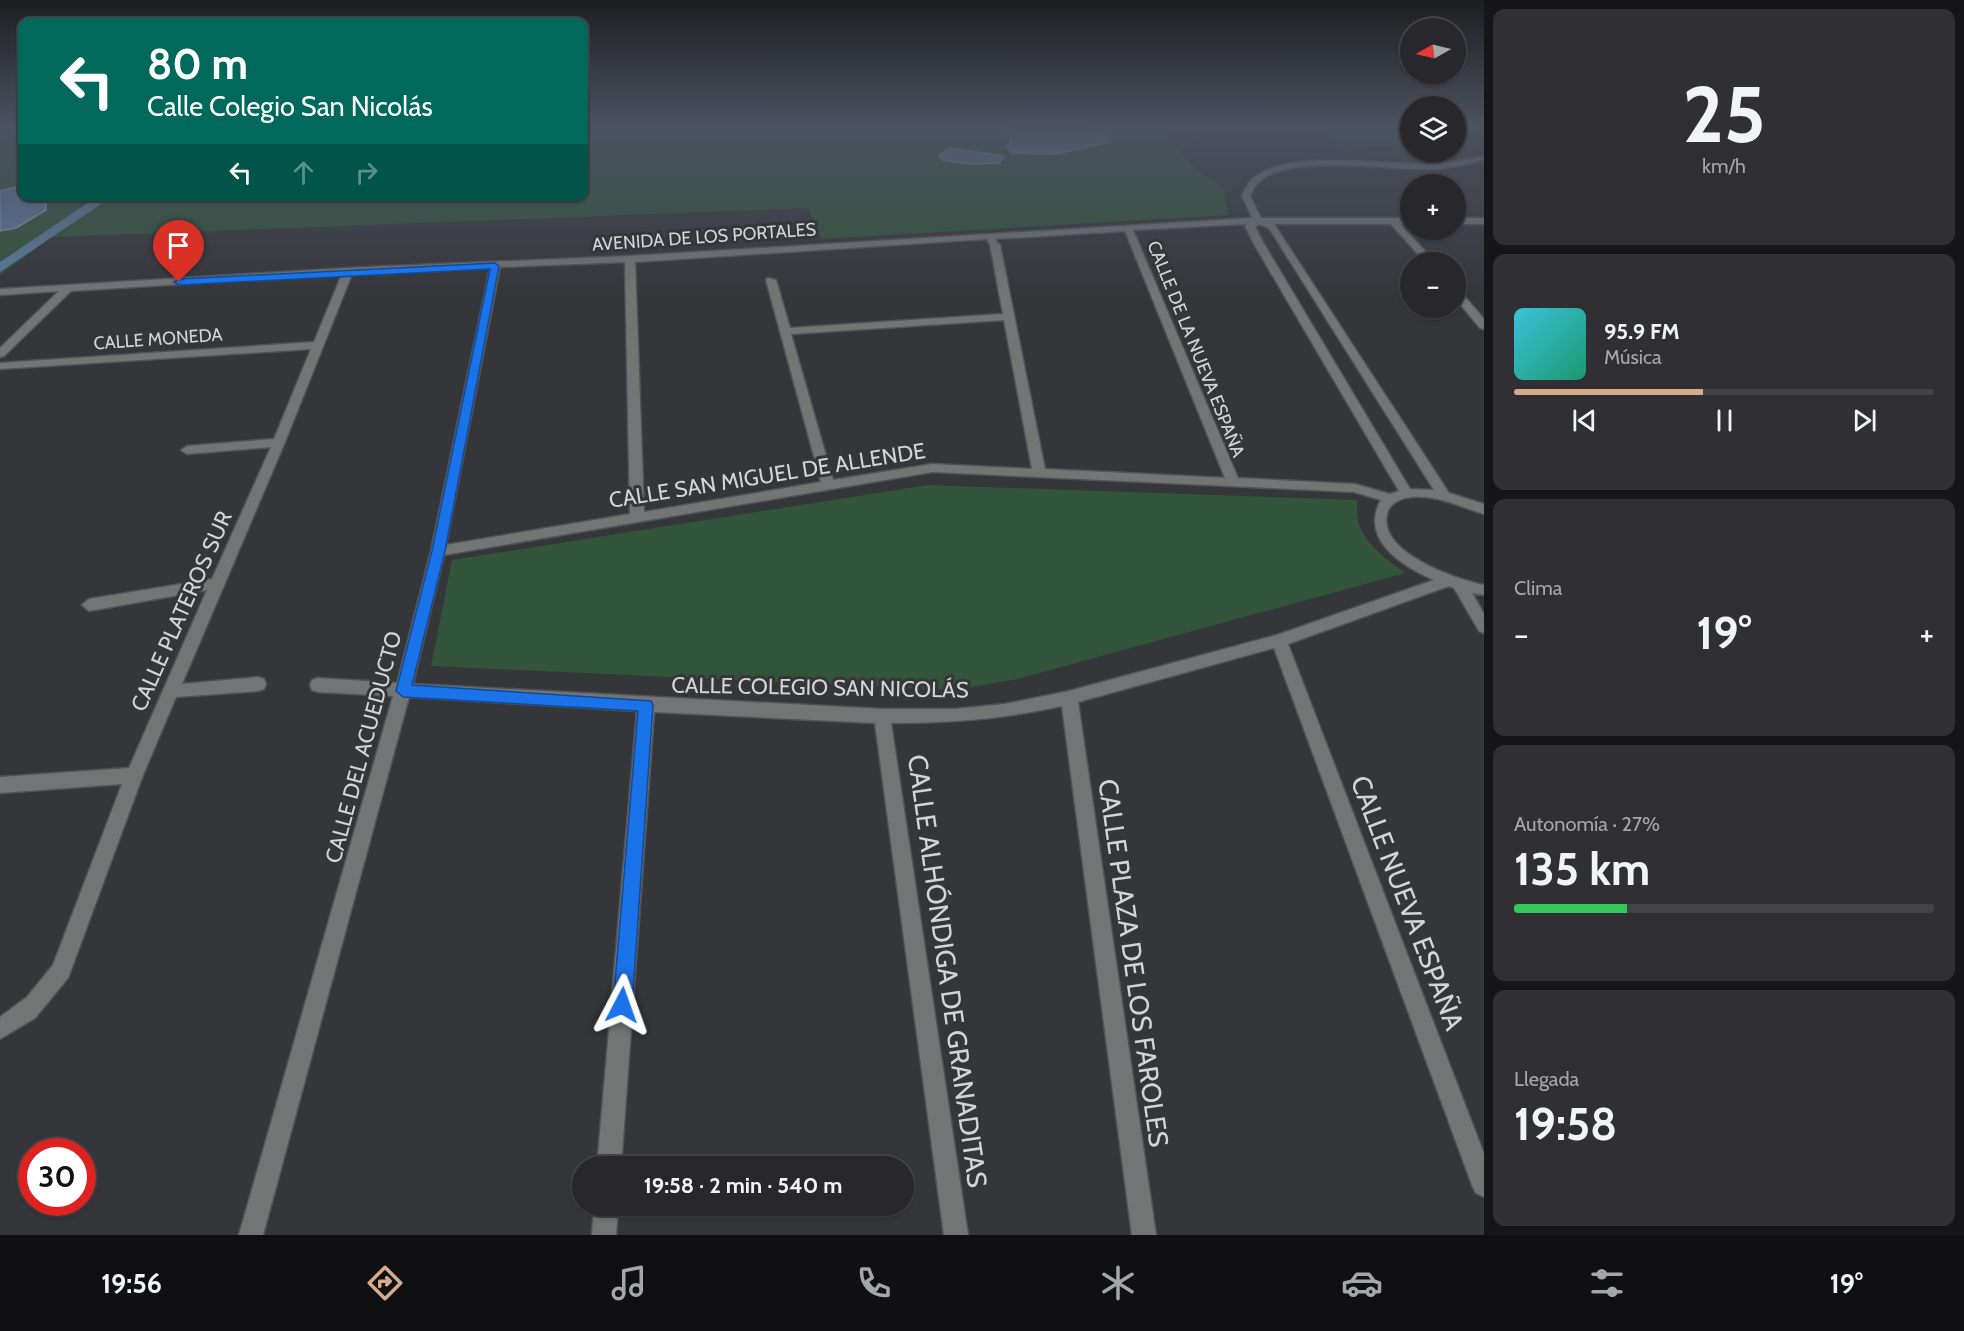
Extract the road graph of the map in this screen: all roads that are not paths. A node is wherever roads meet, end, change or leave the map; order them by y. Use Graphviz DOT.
graph roads {
  1 [pos="1254,182"];
  2 [pos="1484,220"];
  3 [pos="1258,221"];
  4 [pos="1393,221"];
  5 [pos="1400,221"];
  6 [pos="1466,221"];
  7 [pos="1128,228"];
  8 [pos="989,236"];
  9 [pos="1421,252"];
  10 [pos="630,259"];
  11 [pos="495,266"];
  12 [pos="348,271"];
  13 [pos="771,280"];
  14 [pos="67,289"];
  15 [pos="0,292"];
  16 [pos="1466,305"];
  17 [pos="1009,317"];
  18 [pos="1484,326"];
  19 [pos="785,332"];
  20 [pos="318,345"];
  21 [pos="0,354"];
  22 [pos="0,366"];
  23 [pos="279,442"];
  24 [pos="187,450"];
  25 [pos="1039,472"];
  26 [pos="1233,482"];
  27 [pos="828,484"];
  28 [pos="1407,494"];
  29 [pos="1444,495"];
  30 [pos="1391,499"];
  31 [pos="1484,509"];
  32 [pos="637,518"];
  33 [pos="438,551"];
  34 [pos="218,583"];
  35 [pos="1454,583"];
  36 [pos="1484,590"];
  37 [pos="89,605"];
  38 [pos="1484,627"];
  39 [pos="1279,640"];
  40 [pos="258,684"];
  41 [pos="318,685"];
  42 [pos="172,691"];
  43 [pos="403,691"];
  44 [pos="1069,698"];
  45 [pos="646,705"];
  46 [pos="882,716"];
  47 [pos="134,775"];
  48 [pos="0,785"];
  49 [pos="0,1028"];
  50 [pos="610,1156"];
  51 [pos="1484,1185"];
  52 [pos="605,1216"];
  53 [pos="251,1235"];
  54 [pos="604,1235"];
  55 [pos="956,1235"];
  56 [pos="1144,1235"];
  1 -- 3 [label="street"];
  2 -- 6 [label="street"];
  3 -- 4 [label="street, AVENIDA DE LOS PORTALES"];
  3 -- 7 [label="street, AVENIDA DE LOS PORTALES"];
  3 -- 28 [label="street"];
  3 -- 29 [label="street"];
  4 -- 5 [label="street, AVENIDA DE LOS PORTALES"];
  4 -- 9 [label="street"];
  7 -- 8 [label="street, AVENIDA DE LOS PORTALES"];
  7 -- 26 [label="street, CALLE DE LA NUEVA ESPAÑA"];
  8 -- 10 [label="street, AVENIDA DE LOS PORTALES"];
  8 -- 17 [label="street"];
  10 -- 11 [label="street, AVENIDA DE LOS PORTALES"];
  10 -- 32 [label="street"];
  11 -- 12 [label="street, AVENIDA DE LOS PORTALES"];
  11 -- 33 [label="street, CALLE DEL ACUEDUCTO"];
  12 -- 14 [label="street, AVENIDA DE LOS PORTALES"];
  12 -- 20 [label="street, CALLE PLATEROS SUR"];
  13 -- 19 [label="street"];
  14 -- 15 [label="street, AVENIDA DE LOS PORTALES"];
  14 -- 21 [label="street"];
  16 -- 18 [label="street"];
  17 -- 19 [label="street"];
  17 -- 25 [label="street"];
  19 -- 27 [label="street"];
  20 -- 22 [label="street, CALLE MONEDA"];
  20 -- 23 [label="street, CALLE PLATEROS SUR"];
  23 -- 24 [label="street"];
  23 -- 34 [label="street, CALLE PLATEROS SUR"];
  25 -- 26 [label="street, CALLE SAN MIGUEL DE ALLENDE"];
  25 -- 27 [label="street, CALLE SAN MIGUEL DE ALLENDE"];
  26 -- 30 [label="street, CALLE SAN MIGUEL DE ALLENDE"];
  27 -- 32 [label="street, CALLE SAN MIGUEL DE ALLENDE"];
  28 -- 29 [label="street"];
  28 -- 30 [label="street"];
  29 -- 31 [label="street"];
  30 -- 35 [label="street"];
  32 -- 33 [label="street, CALLE SAN MIGUEL DE ALLENDE"];
  33 -- 43 [label="street, CALLE DEL ACUEDUCTO"];
  34 -- 37 [label="street"];
  34 -- 42 [label="street, CALLE PLATEROS SUR"];
  35 -- 36 [label="street"];
  35 -- 38 [label="street"];
  35 -- 39 [label="street, CALLE COLEGIO SAN NICOLÁS"];
  39 -- 44 [label="street, CALLE COLEGIO SAN NICOLÁS"];
  39 -- 51 [label="street, CALLE NUEVA ESPAÑA"];
  40 -- 42 [label="street"];
  41 -- 43 [label="street, CALLE COLEGIO SAN NICOLÁS"];
  42 -- 47 [label="street, CALLE PLATEROS SUR"];
  43 -- 45 [label="street, CALLE COLEGIO SAN NICOLÁS"];
  43 -- 53 [label="street, CALLE DEL ACUEDUCTO"];
  44 -- 46 [label="street, CALLE COLEGIO SAN NICOLÁS"];
  44 -- 56 [label="street, CALLE PLAZA DE LOS FAROLES"];
  45 -- 46 [label="street, CALLE COLEGIO SAN NICOLÁS"];
  45 -- 50 [label="street"];
  46 -- 55 [label="street, CALLE ALHÓNDIGA DE GRANADITAS"];
  47 -- 48 [label="street"];
  47 -- 49 [label="street, CALLE PLATEROS SUR"];
  52 -- 54 [label="street"];
}
